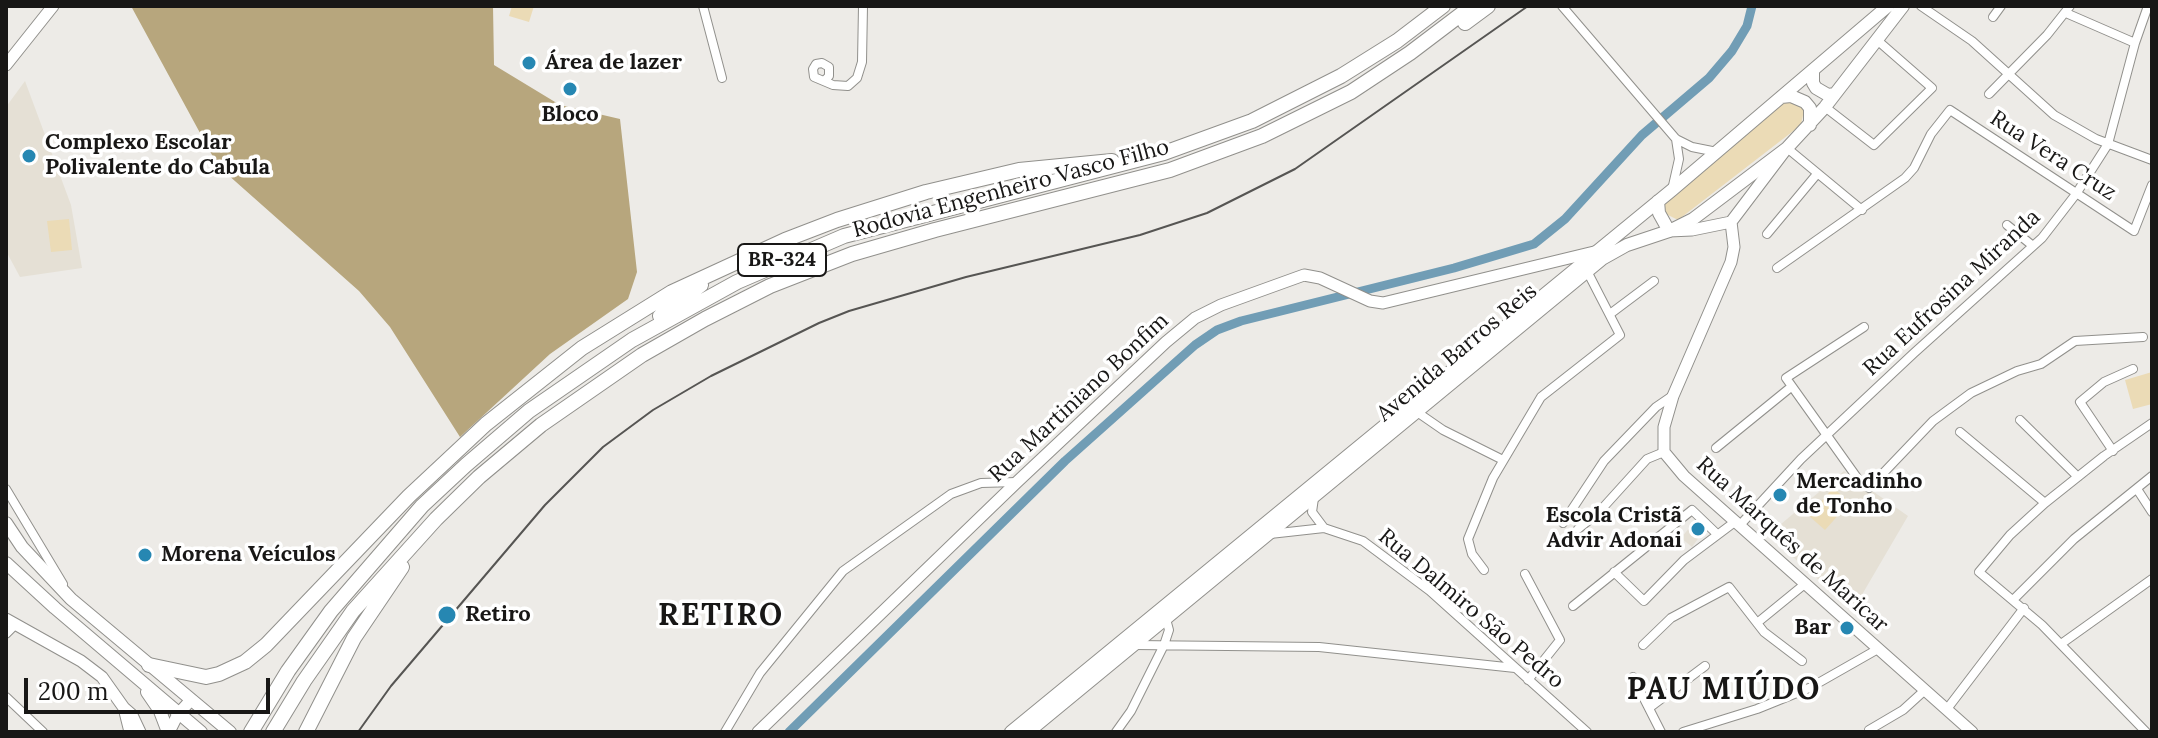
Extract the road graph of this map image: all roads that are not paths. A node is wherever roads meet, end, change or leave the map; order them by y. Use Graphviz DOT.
graph roads {
  1 [pos="53,6"];
  2 [pos="703,6"];
  3 [pos="863,6"];
  4 [pos="1443,6"];
  5 [pos="1472,6"];
  6 [pos="1488,6"];
  7 [pos="1562,6"];
  8 [pos="1888,6"];
  9 [pos="1903,6"];
  10 [pos="1921,6"];
  11 [pos="2001,6"];
  12 [pos="2148,6"];
  13 [pos="2068,9"];
  14 [pos="1993,17"];
  15 [pos="1877,40"];
  16 [pos="2135,43"];
  17 [pos="6,65"];
  18 [pos="1389,68"];
  19 [pos="1813,70"];
  20 [pos="2007,76"];
  21 [pos="722,78"];
  22 [pos="825,80"];
  23 [pos="1835,94"];
  24 [pos="1989,94"];
  25 [pos="1781,97"];
  26 [pos="1825,107"];
  27 [pos="1810,125"];
  28 [pos="1672,136"];
  29 [pos="2108,144"];
  30 [pos="1787,148"];
  31 [pos="1717,152"];
  32 [pos="1140,160"];
  33 [pos="2152,160"];
  34 [pos="1817,174"];
  35 [pos="2152,185"];
  36 [pos="1672,190"];
  37 [pos="2076,194"];
  38 [pos="1658,201"];
  39 [pos="1862,210"];
  40 [pos="1731,222"];
  41 [pos="2007,225"];
  42 [pos="1669,231"];
  43 [pos="1767,234"];
  44 [pos="2033,246"];
  45 [pos="1594,252"];
  46 [pos="730,264"];
  47 [pos="1777,268"];
  48 [pos="1587,271"];
  49 [pos="1654,281"];
  50 [pos="1610,314"];
  51 [pos="1864,327"];
  52 [pos="2143,337"];
  53 [pos="632,340"];
  54 [pos="2133,369"];
  55 [pos="1791,387"];
  56 [pos="1673,396"];
  57 [pos="1417,412"];
  58 [pos="2020,420"];
  59 [pos="2152,423"];
  60 [pos="1960,432"];
  61 [pos="1826,436"];
  62 [pos="1716,448"];
  63 [pos="2113,451"];
  64 [pos="1664,452"];
  65 [pos="1503,460"];
  66 [pos="2152,476"];
  67 [pos="2078,477"];
  68 [pos="1017,482"];
  69 [pos="6,489"];
  70 [pos="2137,489"];
  71 [pos="1314,498"];
  72 [pos="2045,503"];
  73 [pos="2152,512"];
  74 [pos="436,519"];
  75 [pos="6,523"];
  76 [pos="1563,523"];
  77 [pos="1738,523"];
  78 [pos="1324,528"];
  79 [pos="1578,529"];
  80 [pos="1270,534"];
  81 [pos="1717,534"];
  82 [pos="6,563"];
  83 [pos="1484,570"];
  84 [pos="1614,572"];
  85 [pos="1525,574"];
  86 [pos="2152,579"];
  87 [pos="1806,583"];
  88 [pos="71,599"];
  89 [pos="2014,599"];
  90 [pos="1573,606"];
  91 [pos="2024,608"];
  92 [pos="1166,619"];
  93 [pos="11,622"];
  94 [pos="1757,623"];
  95 [pos="6,634"];
  96 [pos="2061,644"];
  97 [pos="1134,645"];
  98 [pos="1164,645"];
  99 [pos="1643,645"];
  100 [pos="1878,649"];
  101 [pos="1802,661"];
  102 [pos="149,665"];
  103 [pos="1705,666"];
  104 [pos="1515,668"];
  105 [pos="136,677"];
  106 [pos="1633,677"];
  107 [pos="1528,680"];
  108 [pos="1820,682"];
  109 [pos="1809,688"];
  110 [pos="1925,690"];
  111 [pos="6,697"];
  112 [pos="191,700"];
  113 [pos="124,708"];
  114 [pos="1649,708"];
  115 [pos="1947,709"];
  116 [pos="178,714"];
  117 [pos="253,728"];
  118 [pos="1964,729"];
  119 [pos="1869,730"];
  120 [pos="43,732"];
  121 [pos="130,732"];
  122 [pos="140,732"];
  123 [pos="168,732"];
  124 [pos="201,732"];
  125 [pos="230,732"];
  126 [pos="273,732"];
  127 [pos="306,732"];
  128 [pos="725,732"];
  129 [pos="758,732"];
  130 [pos="1011,732"];
  131 [pos="1028,732"];
  132 [pos="1116,732"];
  133 [pos="1587,732"];
  134 [pos="1661,732"];
  135 [pos="1683,732"];
  136 [pos="2146,732"];
  1 -- 17 [label="street"];
  2 -- 21 [label="street"];
  3 -- 22 [label="street"];
  4 -- 32 [label="highway, Rodovia Engenheiro Vasco Filho / BR-324"];
  5 -- 18 [label="highway, Rodovia Engenheiro Vasco Filho / BR-324"];
  6 -- 18 [label="highway"];
  7 -- 28 [label="street"];
  8 -- 19 [label="main road, Avenida Barros Reis"];
  9 -- 15 [label="main road, Avenida Barros Reis"];
  10 -- 20 [label="street"];
  11 -- 14 [label="street"];
  12 -- 16 [label="street, Rua Eufrosina Miranda"];
  13 -- 16 [label="street"];
  13 -- 20 [label="street"];
  15 -- 23 [label="main road, Avenida Barros Reis"];
  15 -- 26 [label="street"];
  16 -- 29 [label="street, Rua Eufrosina Miranda"];
  18 -- 74 [label="highway, Rodovia Engenheiro Vasco Filho / BR-324"];
  19 -- 23 [label="main road"];
  19 -- 25 [label="main road, Avenida Barros Reis"];
  20 -- 24 [label="street"];
  20 -- 29 [label="street"];
  23 -- 26 [label="main road, Avenida Barros Reis"];
  25 -- 27 [label="main road"];
  25 -- 31 [label="main road, Avenida Barros Reis"];
  26 -- 27 [label="main road, Avenida Barros Reis"];
  27 -- 30 [label="main road, Avenida Barros Reis"];
  28 -- 31 [label="street"];
  28 -- 36 [label="street"];
  29 -- 33 [label="street"];
  29 -- 37 [label="street, Rua Eufrosina Miranda"];
  30 -- 34 [label="street"];
  30 -- 40 [label="street"];
  30 -- 42 [label="main road, Avenida Barros Reis"];
  31 -- 36 [label="main road, Avenida Barros Reis"];
  32 -- 46 [label="highway"];
  32 -- 53 [label="highway, Rodovia Engenheiro Vasco Filho / BR-324"];
  34 -- 39 [label="street"];
  34 -- 43 [label="street"];
  35 -- 37 [label="street, Rua Vera Cruz"];
  36 -- 38 [label="main road, Avenida Barros Reis"];
  37 -- 39 [label="street, Rua Vera Cruz"];
  37 -- 44 [label="street, Rua Eufrosina Miranda"];
  38 -- 42 [label="main road"];
  38 -- 45 [label="main road, Avenida Barros Reis"];
  39 -- 47 [label="street"];
  40 -- 42 [label="street"];
  40 -- 56 [label="street, Rua Marquês de Maricar"];
  41 -- 44 [label="street"];
  42 -- 48 [label="main road, Avenida Barros Reis"];
  44 -- 61 [label="street, Rua Eufrosina Miranda"];
  45 -- 68 [label="street, Rua Martiniano Bonfim"];
  45 -- 130 [label="main road, Avenida Barros Reis"];
  46 -- 53 [label="highway"];
  46 -- 102 [label="highway"];
  48 -- 50 [label="street"];
  48 -- 57 [label="main road, Avenida Barros Reis"];
  49 -- 50 [label="street"];
  50 -- 65 [label="street"];
  51 -- 55 [label="street"];
  52 -- 61 [label="street"];
  53 -- 117 [label="highway, Rodovia Engenheiro Vasco Filho / BR-324"];
  54 -- 63 [label="street"];
  55 -- 61 [label="street"];
  55 -- 62 [label="street"];
  56 -- 64 [label="street, Rua Marquês de Maricar"];
  56 -- 76 [label="street"];
  57 -- 65 [label="street"];
  57 -- 71 [label="main road, Avenida Barros Reis"];
  58 -- 67 [label="street"];
  59 -- 63 [label="street"];
  60 -- 72 [label="street"];
  61 -- 77 [label="street, Rua Eufrosina Miranda"];
  63 -- 67 [label="street"];
  64 -- 77 [label="street, Rua Marquês de Maricar"];
  64 -- 79 [label="street"];
  65 -- 83 [label="street"];
  66 -- 70 [label="street"];
  67 -- 72 [label="street"];
  68 -- 128 [label="street"];
  68 -- 129 [label="street, Rua Martiniano Bonfim"];
  69 -- 88 [label="street"];
  70 -- 73 [label="street"];
  70 -- 89 [label="street"];
  71 -- 78 [label="street"];
  71 -- 80 [label="main road, Avenida Barros Reis"];
  72 -- 89 [label="street"];
  74 -- 126 [label="highway, Rodovia Engenheiro Vasco Filho / BR-324"];
  74 -- 127 [label="highway"];
  75 -- 88 [label="main road"];
  77 -- 81 [label="street, Rua Eufrosina Miranda"];
  77 -- 87 [label="street, Rua Marquês de Maricar"];
  78 -- 80 [label="street, Rua Dalmiro São Pedro"];
  78 -- 104 [label="street, Rua Dalmiro São Pedro"];
  80 -- 92 [label="main road, Avenida Barros Reis"];
  81 -- 84 [label="street"];
  81 -- 84 [label="street, Rua Eufrosina Miranda"];
  82 -- 105 [label="main road"];
  84 -- 90 [label="street"];
  85 -- 107 [label="street"];
  86 -- 96 [label="street"];
  87 -- 94 [label="street"];
  87 -- 100 [label="street, Rua Marquês de Maricar"];
  88 -- 102 [label="main road"];
  89 -- 91 [label="street"];
  91 -- 96 [label="street"];
  91 -- 115 [label="street"];
  92 -- 97 [label="main road, Avenida Barros Reis"];
  92 -- 98 [label="street"];
  93 -- 95 [label="street"];
  93 -- 113 [label="street"];
  94 -- 99 [label="street"];
  94 -- 101 [label="street"];
  96 -- 136 [label="street"];
  97 -- 98 [label="street"];
  97 -- 131 [label="main road, Avenida Barros Reis"];
  98 -- 104 [label="street"];
  98 -- 132 [label="street"];
  100 -- 108 [label="street"];
  100 -- 110 [label="street, Rua Marquês de Maricar"];
  102 -- 112 [label="main road"];
  103 -- 114 [label="street"];
  104 -- 107 [label="street, Rua Dalmiro São Pedro"];
  105 -- 116 [label="main road"];
  105 -- 123 [label="main road"];
  106 -- 114 [label="street"];
  107 -- 133 [label="street, Rua Dalmiro São Pedro"];
  109 -- 135 [label="street"];
  110 -- 115 [label="street, Rua Marquês de Maricar"];
  110 -- 119 [label="street"];
  111 -- 120 [label="street"];
  112 -- 116 [label="street"];
  112 -- 125 [label="main road"];
  113 -- 121 [label="street"];
  113 -- 122 [label="street"];
  114 -- 134 [label="street"];
  115 -- 118 [label="street, Rua Marquês de Maricar"];
  116 -- 123 [label="street"];
  116 -- 124 [label="main road"];
}
